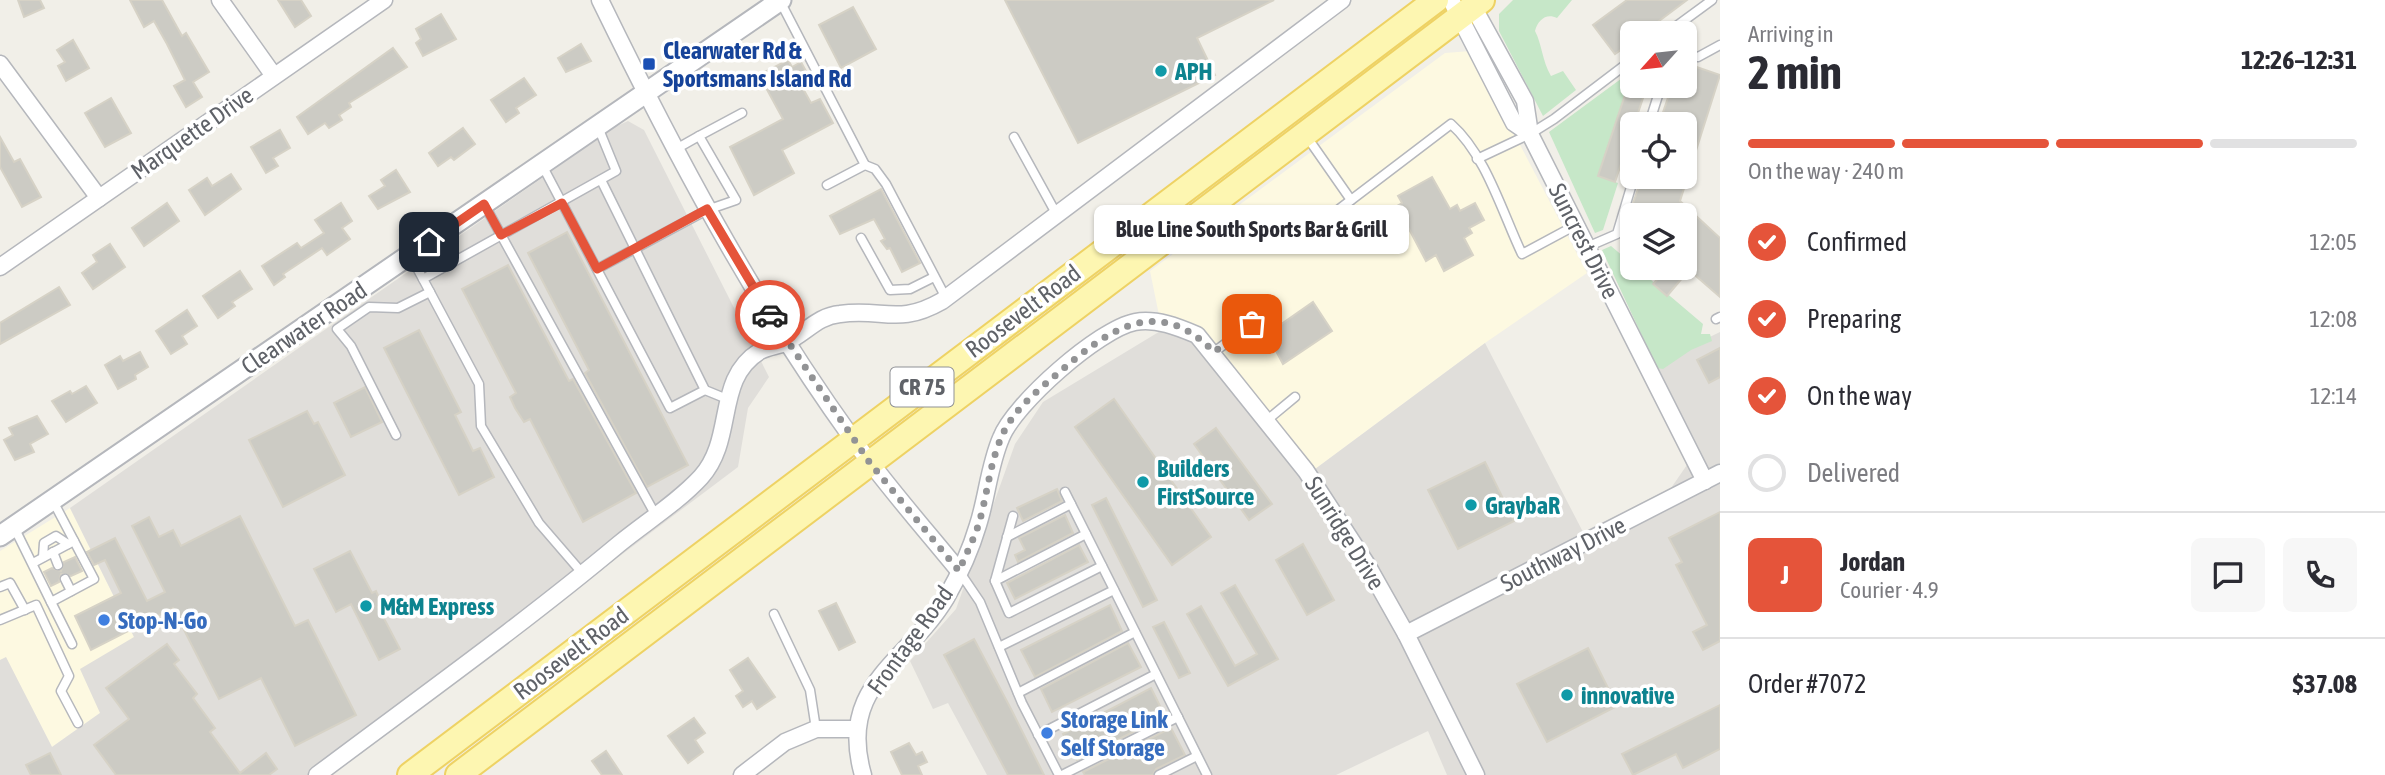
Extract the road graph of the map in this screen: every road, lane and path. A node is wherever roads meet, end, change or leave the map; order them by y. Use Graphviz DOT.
graph roads {
  1 [pos="220,0"];
  2 [pos="384,0"];
  3 [pos="600,0"];
  4 [pos="781,0"];
  5 [pos="1342,0"];
  6 [pos="1436,0"];
  7 [pos="1712,0"];
  8 [pos="1467,5"];
  9 [pos="1683,21"];
  10 [pos="1720,45"];
  11 [pos="1698,57"];
  12 [pos="0,64"];
  13 [pos="1620,68"];
  14 [pos="274,76"];
  15 [pos="646,93"];
  16 [pos="742,113"];
  17 [pos="597,127"];
  18 [pos="1306,134"];
  19 [pos="1530,134"];
  20 [pos="699,136"];
  21 [pos="1014,137"];
  22 [pos="676,149"];
  23 [pos="1477,159"];
  24 [pos="542,165"];
  25 [pos="865,165"];
  26 [pos="601,180"];
  27 [pos="827,185"];
  28 [pos="1630,189"];
  29 [pos="99,198"];
  30 [pos="1351,200"];
  31 [pos="562,203"];
  32 [pos="484,204"];
  33 [pos="707,209"];
  34 [pos="1338,210"];
  35 [pos="1057,215"];
  36 [pos="1576,225"];
  37 [pos="501,235"];
  38 [pos="861,238"];
  39 [pos="1587,247"];
  40 [pos="635,249"];
  41 [pos="410,255"];
  42 [pos="0,267"];
  43 [pos="597,269"];
  44 [pos="934,277"];
  45 [pos="423,279"];
  46 [pos="430,292"];
  47 [pos="946,299"];
  48 [pos="332,320"];
  49 [pos="1171,324"];
  50 [pos="1252,324"];
  51 [pos="786,342"];
  52 [pos="1214,352"];
  53 [pos="705,390"];
  54 [pos="1295,397"];
  55 [pos="727,399"];
  56 [pos="1266,421"];
  57 [pos="396,435"];
  58 [pos="853,439"];
  59 [pos="870,463"];
  60 [pos="1720,473"];
  61 [pos="1705,481"];
  62 [pos="1065,492"];
  63 [pos="52,500"];
  64 [pos="1071,504"];
  65 [pos="655,514"];
  66 [pos="1013,516"];
  67 [pos="7,532"];
  68 [pos="1086,534"];
  69 [pos="1007,537"];
  70 [pos="71,543"];
  71 [pos="52,552"];
  72 [pos="43,557"];
  73 [pos="33,563"];
  74 [pos="58,565"];
  75 [pos="1102,566"];
  76 [pos="959,571"];
  77 [pos="583,574"];
  78 [pos="65,579"];
  79 [pos="995,581"];
  80 [pos="0,587"];
  81 [pos="1114,590"];
  82 [pos="71,592"];
  83 [pos="51,602"];
  84 [pos="25,610"];
  85 [pos="774,614"];
  86 [pos="0,620"];
  87 [pos="1135,632"];
  88 [pos="1406,634"];
  89 [pos="72,644"];
  90 [pos="999,647"];
  91 [pos="1157,674"];
  92 [pos="1018,693"];
  93 [pos="1178,717"];
  94 [pos="79,723"];
  95 [pos="816,729"];
  96 [pos="856,729"];
  97 [pos="1038,735"];
  98 [pos="1197,755"];
  99 [pos="317,775"];
  100 [pos="410,775"];
  101 [pos="458,775"];
  102 [pos="742,775"];
  103 [pos="863,775"];
  104 [pos="1061,775"];
  105 [pos="1159,775"];
  106 [pos="1207,775"];
  107 [pos="1476,775"];
  1 -- 14 [label="street"];
  2 -- 14 [label="street, Marquette Drive"];
  3 -- 15 [label="street"];
  4 -- 15 [label="street, Clearwater Road"];
  4 -- 25 [label="lane"];
  5 -- 35 [label="street"];
  6 -- 58 [label="main road, Roosevelt Road / CR 75"];
  7 -- 9 [label="lane"];
  8 -- 18 [label="main road, Roosevelt Road / CR 75"];
  8 -- 19 [label="street, Suncrest Drive"];
  10 -- 11 [label="lane"];
  12 -- 29 [label="street"];
  13 -- 19 [label="lane"];
  14 -- 29 [label="street, Marquette Drive"];
  15 -- 17 [label="street, Clearwater Road"];
  15 -- 22 [label="street"];
  16 -- 20 [label="lane"];
  17 -- 24 [label="street, Clearwater Road"];
  17 -- 26 [label="lane"];
  18 -- 30 [label="lane"];
  18 -- 59 [label="main road, Roosevelt Road / CR 75"];
  19 -- 23 [label="lane"];
  19 -- 36 [label="street, Suncrest Drive"];
  20 -- 22 [label="lane"];
  20 -- 33 [label="lane"];
  21 -- 35 [label="lane"];
  22 -- 33 [label="street"];
  23 -- 30 [label="lane"];
  23 -- 36 [label="lane"];
  24 -- 31 [label="lane"];
  24 -- 32 [label="street, Clearwater Road"];
  25 -- 27 [label="lane"];
  25 -- 44 [label="lane"];
  26 -- 31 [label="lane"];
  26 -- 40 [label="lane"];
  28 -- 39 [label="lane"];
  29 -- 42 [label="street, Marquette Drive"];
  30 -- 34 [label="lane"];
  31 -- 37 [label="lane"];
  31 -- 43 [label="lane"];
  32 -- 37 [label="lane"];
  32 -- 41 [label="street, Clearwater Road"];
  33 -- 40 [label="lane"];
  33 -- 51 [label="street"];
  35 -- 47 [label="street"];
  36 -- 39 [label="street, Suncrest Drive"];
  37 -- 45 [label="lane"];
  37 -- 65 [label="lane"];
  38 -- 44 [label="lane"];
  39 -- 61 [label="street, Suncrest Drive"];
  40 -- 43 [label="lane"];
  40 -- 53 [label="lane"];
  41 -- 45 [label="lane"];
  41 -- 48 [label="street, Clearwater Road"];
  43 -- 53 [label="lane"];
  44 -- 47 [label="lane"];
  45 -- 46 [label="lane"];
  46 -- 48 [label="lane"];
  46 -- 77 [label="lane"];
  47 -- 51 [label="street"];
  48 -- 57 [label="lane"];
  48 -- 63 [label="street, Clearwater Road"];
  49 -- 52 [label="street, Sunridge Drive"];
  49 -- 76 [label="street, Frontage Road"];
  50 -- 52 [label="lane"];
  51 -- 55 [label="street"];
  51 -- 58 [label="street"];
  52 -- 56 [label="street, Sunridge Drive"];
  53 -- 55 [label="lane"];
  54 -- 56 [label="lane"];
  55 -- 65 [label="street"];
  56 -- 88 [label="street, Sunridge Drive"];
  58 -- 59 [label="street"];
  58 -- 100 [label="main road, Roosevelt Road / CR 75"];
  59 -- 76 [label="street"];
  59 -- 101 [label="main road, Roosevelt Road / CR 75"];
  60 -- 61 [label="street, Southway Drive"];
  61 -- 88 [label="street, Southway Drive"];
  62 -- 64 [label="lane"];
  63 -- 67 [label="street, Clearwater Road"];
  63 -- 70 [label="lane"];
  64 -- 68 [label="lane"];
  64 -- 69 [label="lane"];
  65 -- 77 [label="street"];
  66 -- 69 [label="lane"];
  67 -- 73 [label="lane"];
  68 -- 75 [label="lane"];
  68 -- 79 [label="lane"];
  69 -- 79 [label="lane"];
  70 -- 71 [label="lane"];
  70 -- 72 [label="lane"];
  70 -- 82 [label="lane"];
  71 -- 72 [label="lane"];
  71 -- 74 [label="lane"];
  72 -- 73 [label="lane"];
  73 -- 83 [label="lane"];
  75 -- 79 [label="lane"];
  75 -- 81 [label="lane"];
  76 -- 90 [label="lane"];
  76 -- 96 [label="street, Frontage Road"];
  77 -- 99 [label="street"];
  78 -- 82 [label="lane"];
  80 -- 84 [label="lane"];
  81 -- 87 [label="lane"];
  81 -- 90 [label="lane"];
  82 -- 83 [label="lane"];
  83 -- 89 [label="lane"];
  84 -- 86 [label="lane"];
  84 -- 94 [label="lane"];
  85 -- 95 [label="lane"];
  87 -- 91 [label="lane"];
  87 -- 92 [label="lane"];
  88 -- 107 [label="street, Sunridge Drive"];
  90 -- 92 [label="lane"];
  91 -- 93 [label="lane"];
  91 -- 97 [label="lane"];
  92 -- 97 [label="lane"];
  93 -- 98 [label="lane"];
  93 -- 104 [label="lane"];
  95 -- 96 [label="street"];
  95 -- 102 [label="street"];
  96 -- 103 [label="street"];
  97 -- 104 [label="lane"];
  98 -- 105 [label="lane"];
  98 -- 106 [label="lane"];
}
